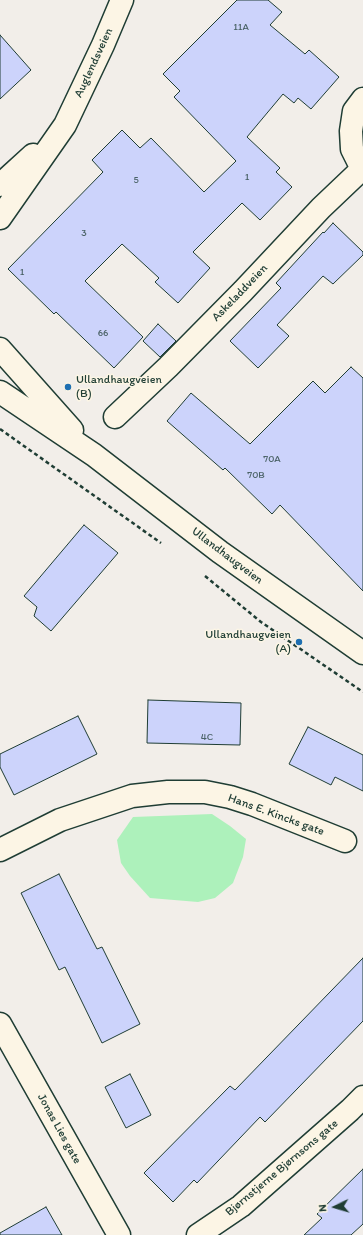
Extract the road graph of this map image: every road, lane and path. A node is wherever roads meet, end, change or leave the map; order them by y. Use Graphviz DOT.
graph roads {
  1 [pos="122,0"];
  2 [pos="363,99"];
  3 [pos="65,126"];
  4 [pos="362,170"];
  5 [pos="0,185"];
  6 [pos="0,218"];
  7 [pos="0,349"];
  8 [pos="0,392"];
  9 [pos="116,417"];
  10 [pos="0,429"];
  11 [pos="94,455"];
  12 [pos="166,546"];
  13 [pos="202,574"];
  14 [pos="363,653"];
  15 [pos="363,692"];
  16 [pos="345,841"];
  17 [pos="0,850"];
  18 [pos="0,1024"];
  19 [pos="363,1097"];
  20 [pos="119,1235"];
  21 [pos="198,1235"];
  1 -- 3 [label="street, Auglendsveien"];
  2 -- 4 [label="street"];
  3 -- 5 [label="street, Auglendsveien"];
  3 -- 6 [label="street, Auglendsveien"];
  4 -- 9 [label="street, Askeladdveien"];
  7 -- 11 [label="street, Ullandhaugveien"];
  8 -- 11 [label="street, Ullandhaugveien"];
  10 -- 12 [label="path"];
  11 -- 14 [label="street, Ullandhaugveien"];
  13 -- 15 [label="path"];
  16 -- 17 [label="street, Hans E. Kincks gate"];
  18 -- 20 [label="street, Jonas Lies gate"];
  19 -- 21 [label="street, Bjørnstjerne Bjørnsons gate"];
}
